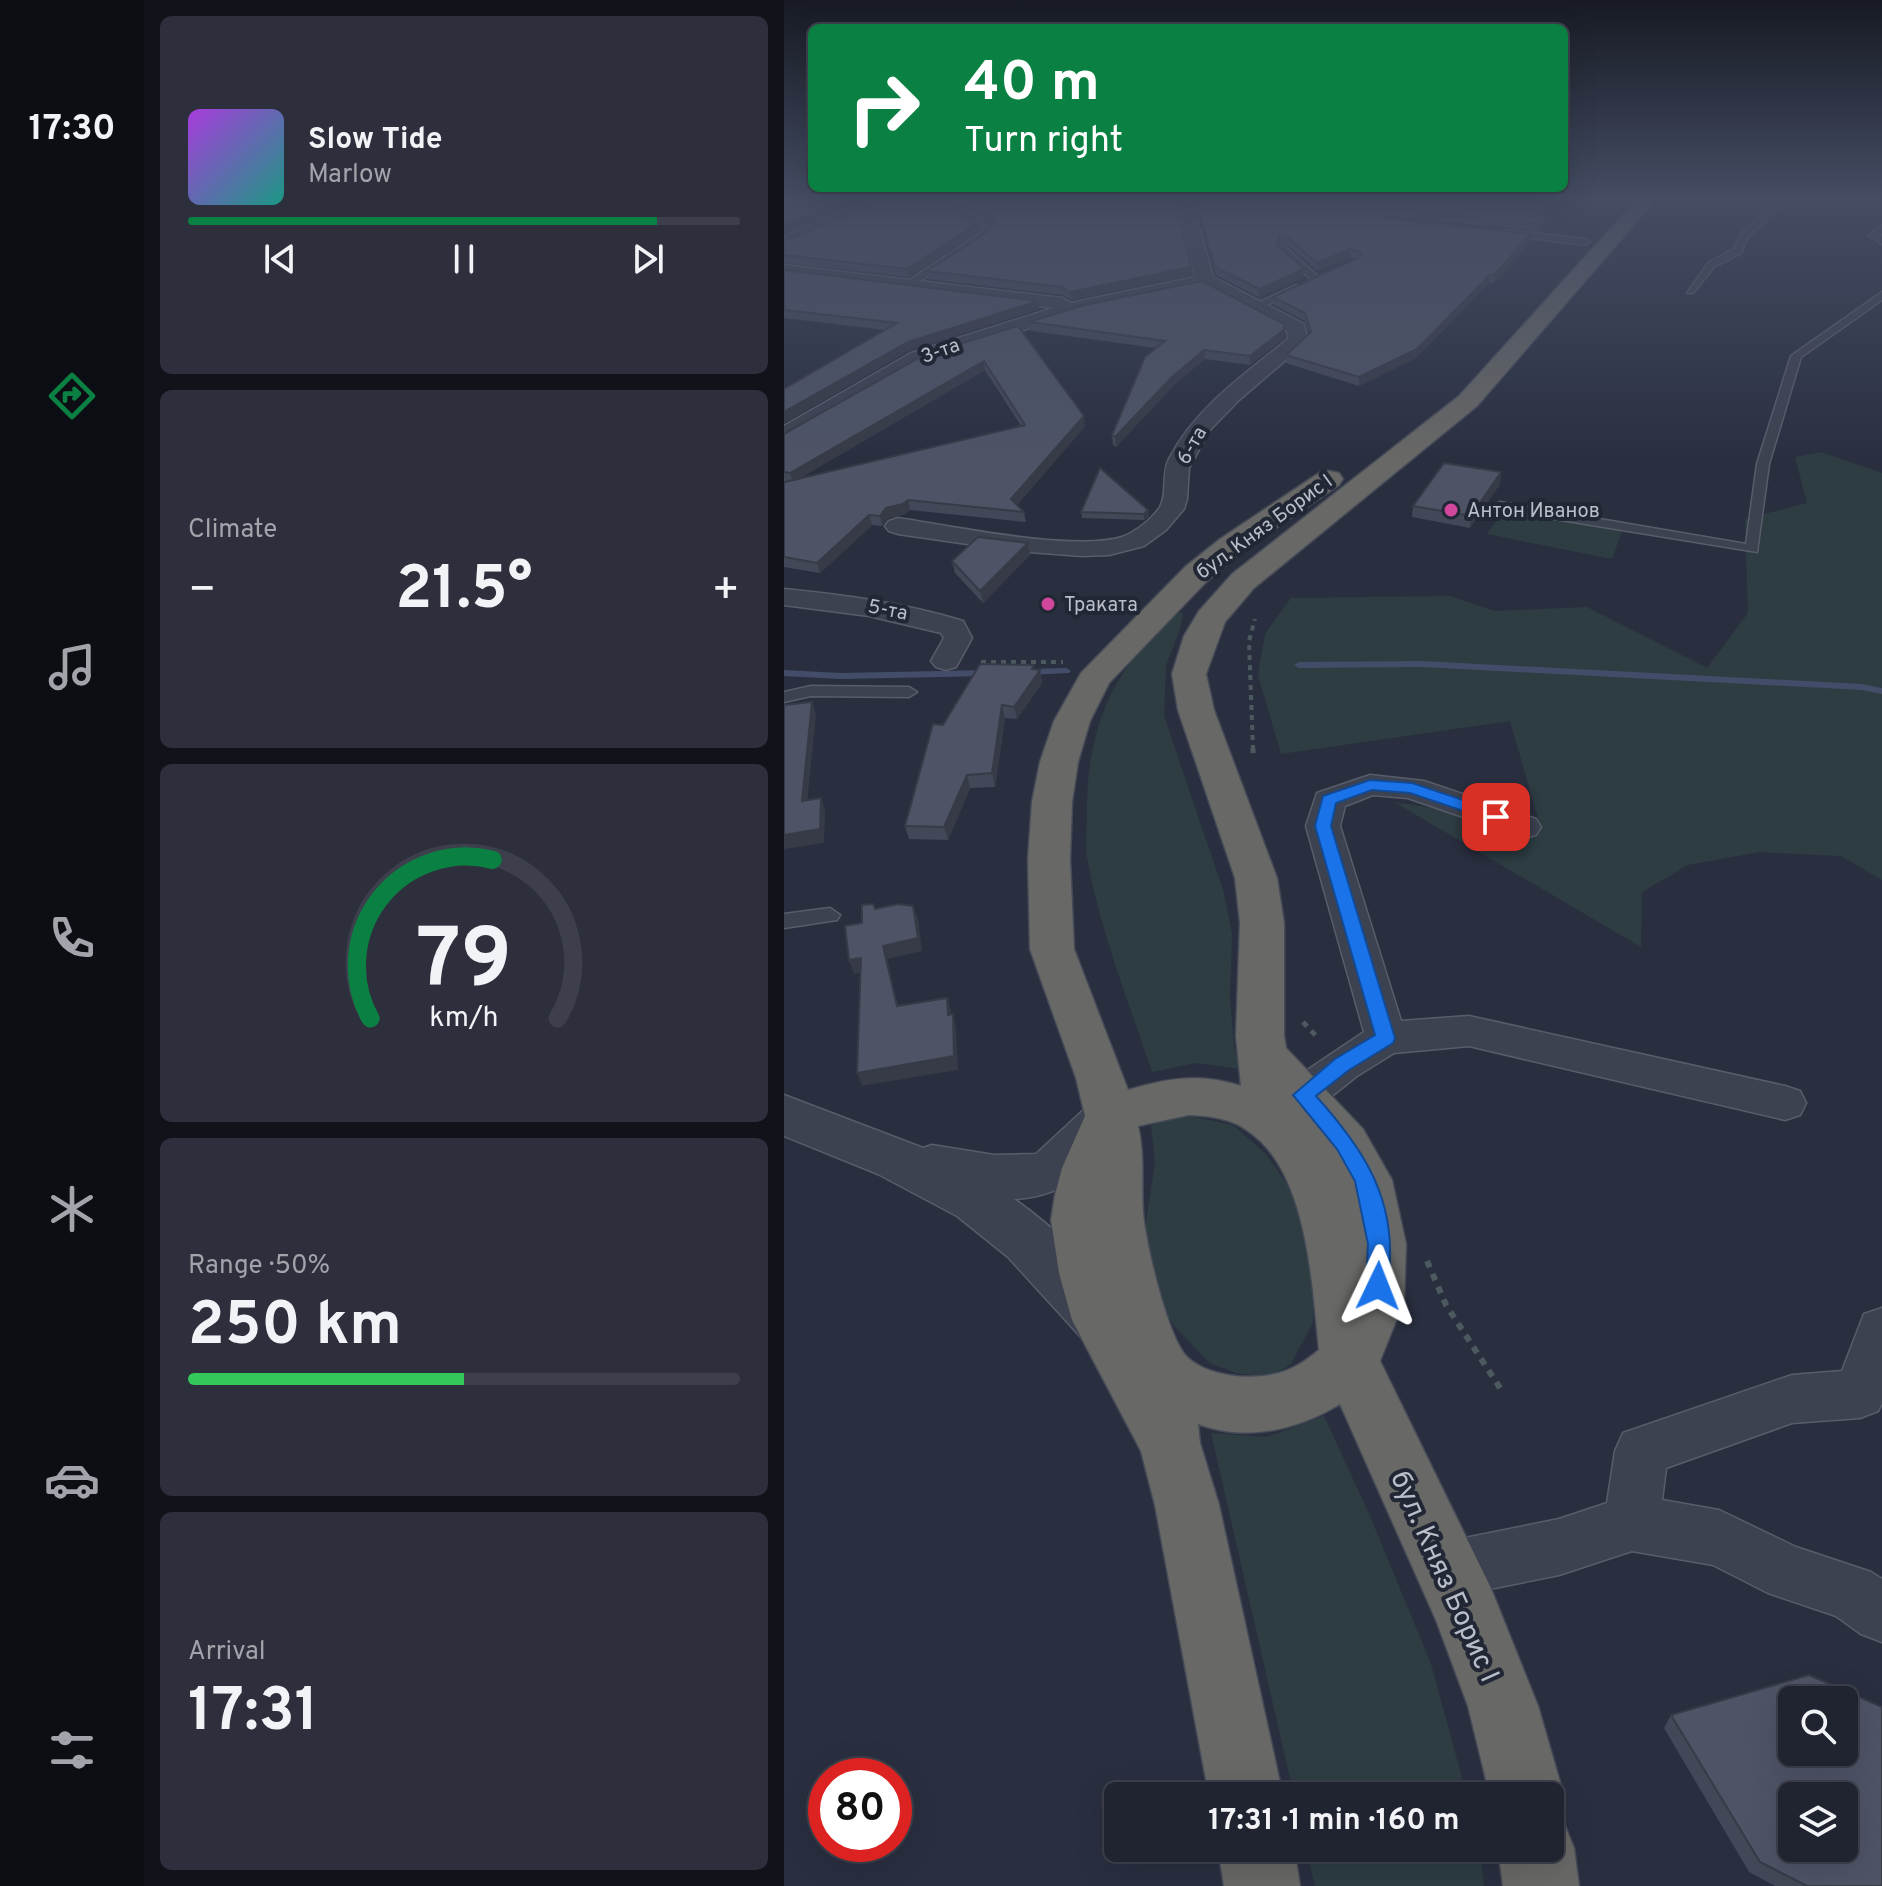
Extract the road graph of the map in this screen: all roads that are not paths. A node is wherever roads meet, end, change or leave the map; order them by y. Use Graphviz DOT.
graph roads {
  1 [pos="900,284"];
  2 [pos="1186,284"];
  3 [pos="1213,284"];
  4 [pos="1305,284"];
  5 [pos="1572,284"];
  6 [pos="1696,284"];
  7 [pos="908,285"];
  8 [pos="1690,291"];
  9 [pos="1882,295"];
  10 [pos="1080,306"];
  11 [pos="1256,306"];
  12 [pos="1516,310"];
  13 [pos="784,435"];
  14 [pos="1500,506"];
  15 [pos="898,526"];
  16 [pos="784,597"];
  17 [pos="946,661"];
  18 [pos="909,692"];
  19 [pos="784,697"];
  20 [pos="1524,827"];
  21 [pos="830,915"];
  22 [pos="784,921"];
  23 [pos="1386,1038"];
  24 [pos="1785,1103"];
  25 [pos="1285,1106"];
  26 [pos="784,1115"];
  27 [pos="1110,1116"];
  28 [pos="903,1161"];
  29 [pos="1101,1320"];
  30 [pos="1882,1330"];
  31 [pos="1350,1362"];
  32 [pos="1160,1364"];
  33 [pos="1169,1443"];
  34 [pos="1632,1523"];
  35 [pos="1445,1570"];
  36 [pos="1882,1613"];
  37 [pos="1243,1782"];
  38 [pos="1523,1782"];
  39 [pos="1258,1862"];
  40 [pos="1538,1862"];
  41 [pos="1262,1886"];
  42 [pos="1541,1886"];
  1 -- 7 [label="street"];
  2 -- 10 [label="street, 3-та"];
  3 -- 11 [label="street, 6-та"];
  4 -- 11 [label="lane"];
  5 -- 25 [label="highway, бул. Княз Борис I"];
  6 -- 8 [label="lane"];
  7 -- 10 [label="street"];
  9 -- 14 [label="lane"];
  10 -- 13 [label="street, 3-та"];
  11 -- 15 [label="street, 6-та"];
  12 -- 27 [label="highway, бул. Княз Борис I"];
  16 -- 17 [label="street, 5-та"];
  18 -- 19 [label="lane"];
  20 -- 23 [label="street"];
  21 -- 22 [label="lane"];
  23 -- 24 [label="street"];
  23 -- 25 [label="street"];
  25 -- 27 [label="highway"];
  25 -- 31 [label="highway, бул. Княз Борис I"];
  26 -- 28 [label="street"];
  27 -- 28 [label="street"];
  27 -- 29 [label="highway"];
  27 -- 32 [label="highway, бул. Княз Борис I"];
  28 -- 29 [label="street"];
  29 -- 32 [label="street"];
  29 -- 33 [label="highway"];
  30 -- 34 [label="street"];
  31 -- 32 [label="highway"];
  31 -- 35 [label="highway, бул. Княз Борис I"];
  32 -- 33 [label="highway"];
  33 -- 37 [label="highway"];
  34 -- 35 [label="street"];
  34 -- 36 [label="street"];
  35 -- 38 [label="highway, бул. Княз Борис I"];
  39 -- 41 [label="highway"];
  40 -- 42 [label="highway"];
}
